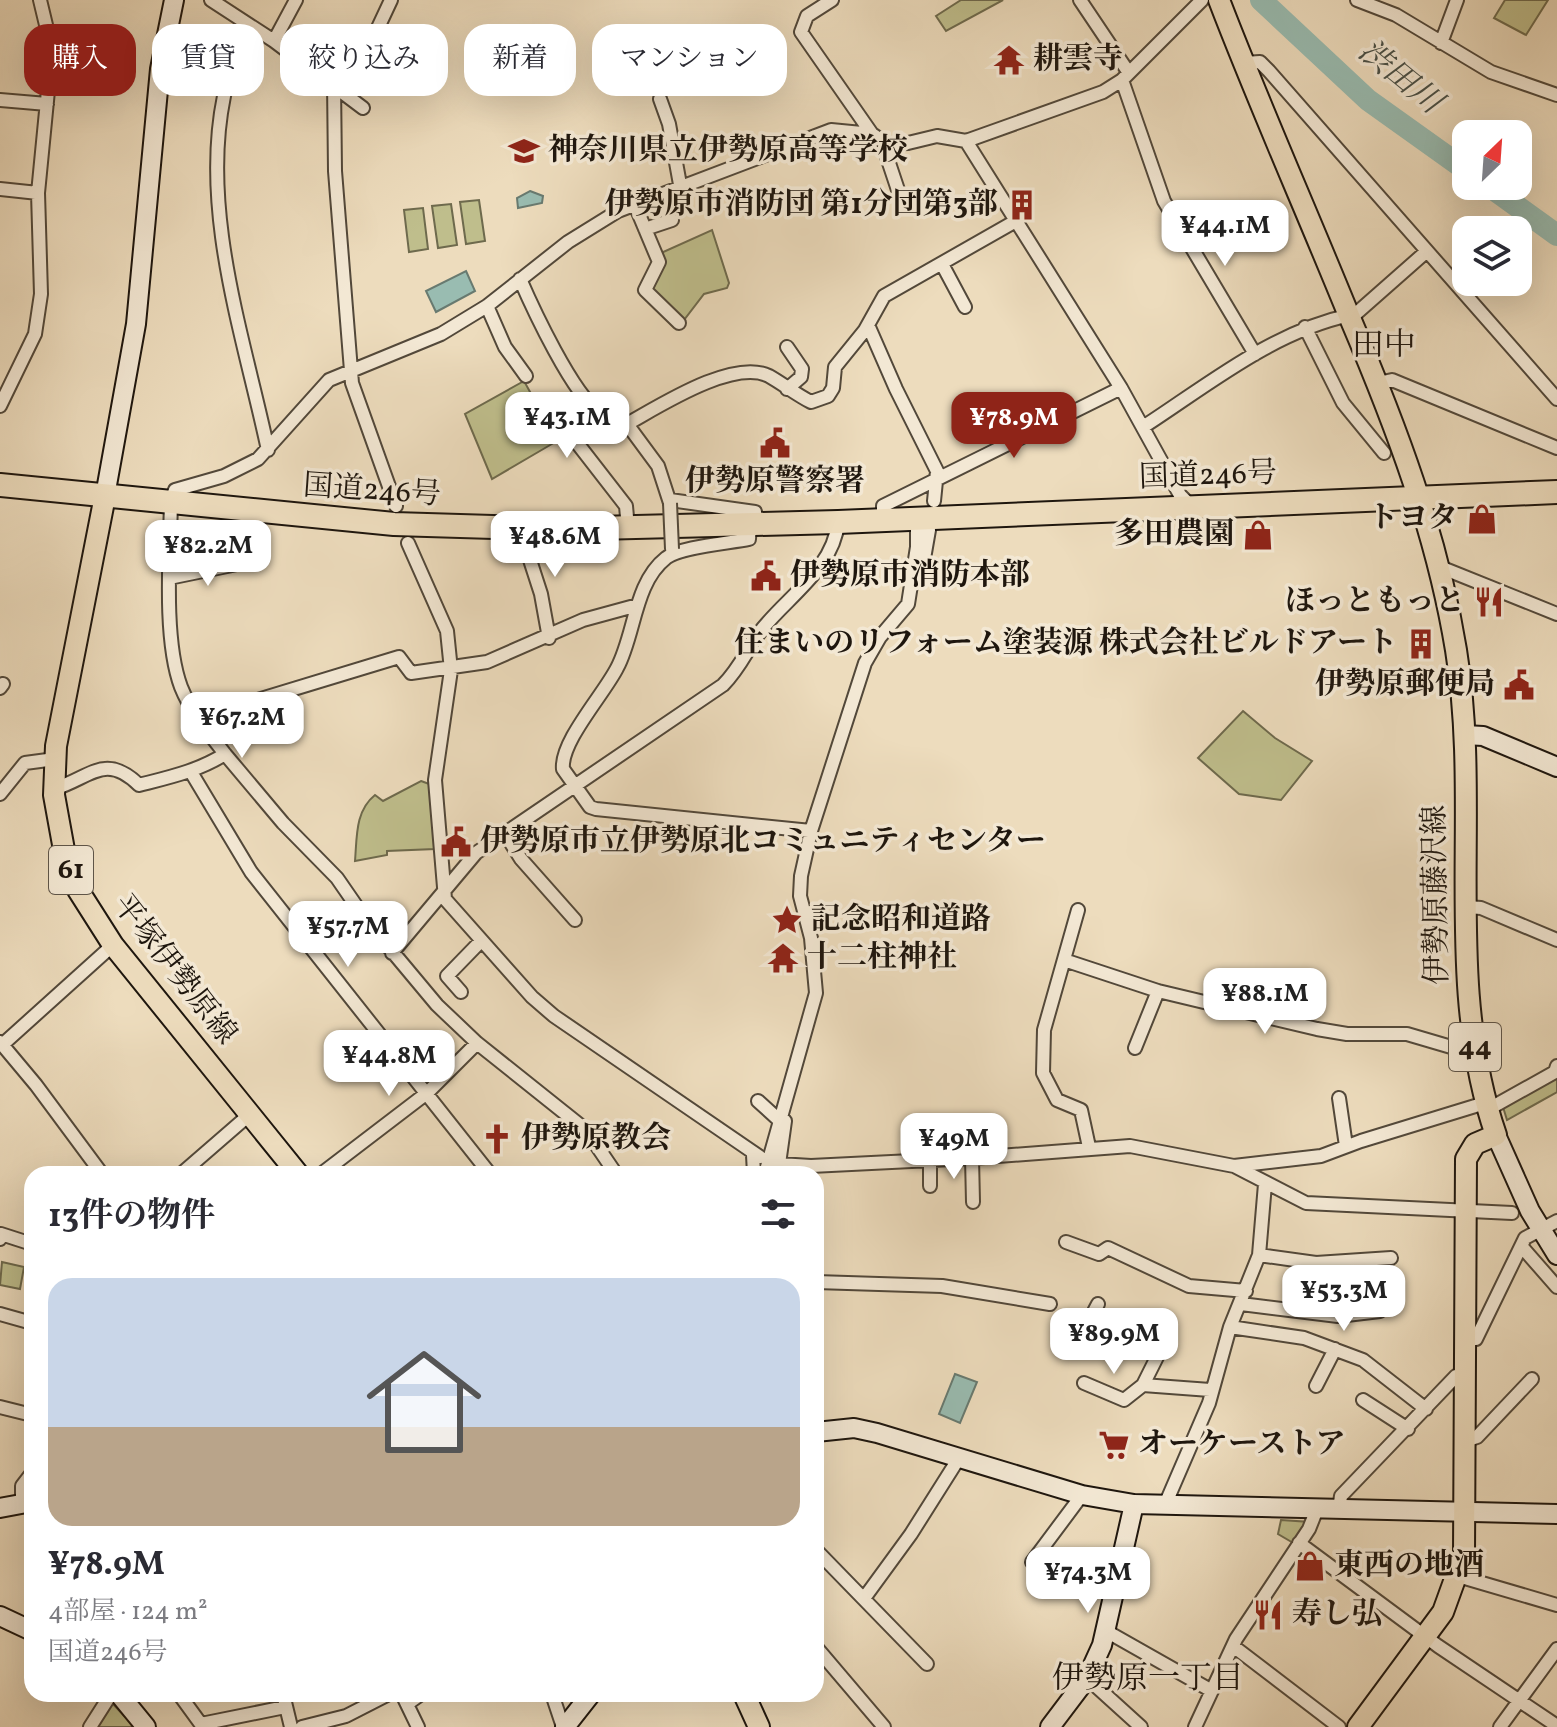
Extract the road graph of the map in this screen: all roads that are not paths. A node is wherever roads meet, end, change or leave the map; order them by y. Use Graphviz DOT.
graph roads {
  1 [pos="40,0"];
  2 [pos="174,0"];
  3 [pos="211,0"];
  4 [pos="296,0"];
  5 [pos="391,0"];
  6 [pos="832,0"];
  7 [pos="1080,0"];
  8 [pos="1202,0"];
  9 [pos="1219,0"];
  10 [pos="1357,0"];
  11 [pos="1457,0"];
  12 [pos="1378,4"];
  13 [pos="244,24"];
  14 [pos="380,24"];
  15 [pos="264,36"];
  16 [pos="274,41"];
  17 [pos="1441,43"];
  18 [pos="280,45"];
  19 [pos="1244,63"];
  20 [pos="1125,76"];
  21 [pos="1557,95"];
  22 [pos="224,96"];
  23 [pos="334,96"];
  24 [pos="349,96"];
  25 [pos="660,99"];
  26 [pos="0,100"];
  27 [pos="47,104"];
  28 [pos="363,108"];
  29 [pos="872,134"];
  30 [pos="966,141"];
  31 [pos="887,144"];
  32 [pos="0,189"];
  33 [pos="681,190"];
  34 [pos="38,193"];
  35 [pos="900,196"];
  36 [pos="635,205"];
  37 [pos="672,220"];
  38 [pos="1014,222"];
  39 [pos="645,229"];
  40 [pos="1427,251"];
  41 [pos="942,264"];
  42 [pos="520,279"];
  43 [pos="487,306"];
  44 [pos="965,307"];
  45 [pos="1350,317"];
  46 [pos="670,320"];
  47 [pos="868,325"];
  48 [pos="1305,327"];
  49 [pos="787,347"];
  50 [pos="1255,354"];
  51 [pos="354,370"];
  52 [pos="526,376"];
  53 [pos="1378,383"];
  54 [pos="1121,388"];
  55 [pos="787,389"];
  56 [pos="1557,399"];
  57 [pos="0,406"];
  58 [pos="605,415"];
  59 [pos="627,424"];
  60 [pos="1143,427"];
  61 [pos="1557,448"];
  62 [pos="268,450"];
  63 [pos="1384,453"];
  64 [pos="938,480"];
  65 [pos="0,485"];
  66 [pos="1557,492"];
  67 [pos="105,496"];
  68 [pos="1419,497"];
  69 [pos="670,501"];
  70 [pos="934,501"];
  71 [pos="171,502"];
  72 [pos="396,506"];
  73 [pos="1193,508"];
  74 [pos="883,519"];
  75 [pos="838,522"];
  76 [pos="753,524"];
  77 [pos="923,524"];
  78 [pos="628,528"];
  79 [pos="520,529"];
  80 [pos="408,543"];
  81 [pos="672,552"];
  82 [pos="237,564"];
  83 [pos="1440,567"];
  84 [pos="169,578"];
  85 [pos="638,605"];
  86 [pos="1557,614"];
  87 [pos="549,638"];
  88 [pos="451,670"];
  89 [pos="200,721"];
  90 [pos="1465,735"];
  91 [pos="225,754"];
  92 [pos="55,759"];
  93 [pos="1557,767"];
  94 [pos="191,772"];
  95 [pos="573,784"];
  96 [pos="54,789"];
  97 [pos="0,794"];
  98 [pos="811,831"];
  99 [pos="504,832"];
  100 [pos="444,889"];
  101 [pos="1467,907"];
  102 [pos="1078,910"];
  103 [pos="575,920"];
  104 [pos="1557,940"];
  105 [pos="481,941"];
  106 [pos="113,945"];
  107 [pos="392,953"];
  108 [pos="1064,960"];
  109 [pos="455,988"];
  110 [pos="1158,991"];
  111 [pos="477,1043"];
  112 [pos="1,1044"];
  113 [pos="1135,1048"];
  114 [pos="1475,1049"];
  115 [pos="1557,1066"];
  116 [pos="427,1093"];
  117 [pos="1339,1098"];
  118 [pos="758,1101"];
  119 [pos="1486,1107"];
  120 [pos="249,1115"];
  121 [pos="780,1119"];
  122 [pos="1496,1135"];
  123 [pos="1346,1146"];
  124 [pos="1089,1147"];
  125 [pos="972,1158"];
  126 [pos="930,1160"];
  127 [pos="96,1166"];
  128 [pos="190,1166"];
  129 [pos="291,1166"];
  130 [pos="331,1166"];
  131 [pos="484,1166"];
  132 [pos="610,1166"];
  133 [pos="755,1166"];
  134 [pos="767,1166"];
  135 [pos="1234,1166"];
  136 [pos="1265,1184"];
  137 [pos="930,1186"];
  138 [pos="973,1202"];
  139 [pos="1512,1213"];
  140 [pos="1466,1214"];
  141 [pos="1548,1224"];
  142 [pos="0,1239"];
  143 [pos="24,1241"];
  144 [pos="1066,1242"];
  145 [pos="1522,1247"];
  146 [pos="1259,1255"];
  147 [pos="1557,1255"];
  148 [pos="1391,1258"];
  149 [pos="1376,1261"];
  150 [pos="824,1282"];
  151 [pos="1557,1287"];
  152 [pos="1243,1298"];
  153 [pos="1050,1304"];
  154 [pos="1093,1313"];
  155 [pos="0,1314"];
  156 [pos="24,1319"];
  157 [pos="1230,1327"];
  158 [pos="1466,1339"];
  159 [pos="1335,1349"];
  160 [pos="1466,1375"];
  161 [pos="1532,1379"];
  162 [pos="1084,1383"];
  163 [pos="1143,1385"];
  164 [pos="1316,1386"];
  165 [pos="1210,1390"];
  166 [pos="1363,1400"];
  167 [pos="0,1407"];
  168 [pos="1426,1409"];
  169 [pos="24,1413"];
  170 [pos="1408,1429"];
  171 [pos="824,1431"];
  172 [pos="1465,1441"];
  173 [pos="959,1458"];
  174 [pos="1082,1495"];
  175 [pos="24,1504"];
  176 [pos="1134,1504"];
  177 [pos="1165,1505"];
  178 [pos="0,1508"];
  179 [pos="1317,1509"];
  180 [pos="1339,1509"];
  181 [pos="1465,1512"];
  182 [pos="1557,1514"];
  183 [pos="1299,1543"];
  184 [pos="824,1558"];
  185 [pos="1032,1562"];
  186 [pos="1458,1576"];
  187 [pos="865,1597"];
  188 [pos="1557,1605"];
  189 [pos="0,1616"];
  190 [pos="24,1627"];
  191 [pos="1106,1631"];
  192 [pos="1425,1636"];
  193 [pos="1233,1646"];
  194 [pos="1557,1649"];
  195 [pos="824,1656"];
  196 [pos="927,1664"];
  197 [pos="1087,1678"];
  198 [pos="1212,1691"];
  199 [pos="1520,1699"];
  200 [pos="106,1702"];
  201 [pos="126,1702"];
  202 [pos="185,1702"];
  203 [pos="278,1702"];
  204 [pos="285,1702"];
  205 [pos="377,1702"];
  206 [pos="406,1702"];
  207 [pos="555,1702"];
  208 [pos="584,1702"];
  209 [pos="748,1702"];
  210 [pos="348,1722"];
  211 [pos="202,1726"];
  212 [pos="1557,1726"];
  213 [pos="90,1727"];
  214 [pos="146,1727"];
  215 [pos="291,1727"];
  216 [pos="302,1727"];
  217 [pos="418,1727"];
  218 [pos="564,1727"];
  219 [pos="759,1727"];
  220 [pos="884,1727"];
  221 [pos="1050,1727"];
  222 [pos="1141,1727"];
  223 [pos="1195,1727"];
  224 [pos="1339,1727"];
  225 [pos="1358,1727"];
  226 [pos="1500,1727"];
  1 -- 27 [label="street"];
  2 -- 67 [label="street"];
  3 -- 13 [label="street"];
  4 -- 16 [label="street"];
  5 -- 14 [label="street"];
  6 -- 29 [label="street"];
  7 -- 20 [label="street"];
  8 -- 20 [label="street"];
  9 -- 19 [label="main road, 伊勢原藤沢線"];
  10 -- 12 [label="street"];
  11 -- 17 [label="street"];
  12 -- 17 [label="street"];
  15 -- 16 [label="street"];
  16 -- 18 [label="street"];
  17 -- 21 [label="street"];
  19 -- 40 [label="street"];
  19 -- 45 [label="main road, 伊勢原藤沢線"];
  20 -- 30 [label="street"];
  20 -- 50 [label="street"];
  22 -- 62 [label="street"];
  23 -- 51 [label="street"];
  24 -- 28 [label="street"];
  25 -- 33 [label="street"];
  26 -- 27 [label="street"];
  27 -- 34 [label="street"];
  29 -- 31 [label="street"];
  29 -- 33 [label="street"];
  30 -- 31 [label="street"];
  30 -- 38 [label="street"];
  31 -- 35 [label="street"];
  32 -- 34 [label="street"];
  33 -- 36 [label="street"];
  34 -- 57 [label="street"];
  36 -- 39 [label="street"];
  36 -- 42 [label="street"];
  37 -- 39 [label="street"];
  38 -- 41 [label="street"];
  38 -- 54 [label="street"];
  39 -- 46 [label="street"];
  40 -- 45 [label="street"];
  40 -- 56 [label="street"];
  41 -- 44 [label="street"];
  41 -- 47 [label="street"];
  42 -- 43 [label="street"];
  42 -- 58 [label="street"];
  43 -- 51 [label="street"];
  43 -- 52 [label="street"];
  45 -- 48 [label="street"];
  45 -- 53 [label="main road, 伊勢原藤沢線"];
  47 -- 55 [label="street"];
  47 -- 64 [label="street"];
  48 -- 50 [label="street"];
  48 -- 63 [label="street"];
  49 -- 55 [label="street"];
  50 -- 60 [label="street"];
  51 -- 62 [label="street"];
  51 -- 72 [label="street"];
  53 -- 61 [label="street"];
  53 -- 68 [label="main road, 伊勢原藤沢線"];
  54 -- 60 [label="street"];
  54 -- 64 [label="street"];
  55 -- 59 [label="street"];
  58 -- 59 [label="street"];
  58 -- 78 [label="street"];
  59 -- 69 [label="street"];
  60 -- 73 [label="street"];
  62 -- 71 [label="street"];
  64 -- 70 [label="street"];
  64 -- 74 [label="street"];
  65 -- 67 [label="highway, 国道246号"];
  66 -- 68 [label="highway, 国道246号"];
  67 -- 71 [label="highway, 国道246号"];
  67 -- 92 [label="main road, 平塚伊勢原線 / 61"];
  68 -- 73 [label="highway, 国道246号"];
  68 -- 83 [label="main road, 伊勢原藤沢線 / 44"];
  69 -- 76 [label="street"];
  69 -- 81 [label="street, bridge"];
  71 -- 79 [label="highway, 国道246号"];
  71 -- 84 [label="street"];
  73 -- 77 [label="highway, 国道246号"];
  74 -- 75 [label="highway, 国道246号"];
  74 -- 77 [label="highway, 国道246号"];
  75 -- 76 [label="highway, 国道246号"];
  75 -- 95 [label="street"];
  76 -- 78 [label="highway, 国道246号"];
  76 -- 81 [label="street"];
  77 -- 98 [label="street"];
  78 -- 79 [label="highway, 国道246号"];
  79 -- 87 [label="street"];
  80 -- 88 [label="street"];
  81 -- 85 [label="street"];
  82 -- 84 [label="street"];
  83 -- 86 [label="street"];
  83 -- 90 [label="main road, 伊勢原藤沢線 / 44"];
  84 -- 89 [label="street"];
  85 -- 87 [label="street"];
  85 -- 95 [label="street"];
  87 -- 88 [label="street"];
  88 -- 89 [label="street"];
  88 -- 100 [label="street"];
  89 -- 91 [label="street"];
  90 -- 93 [label="street"];
  90 -- 101 [label="main road, 伊勢原藤沢線 / 44"];
  91 -- 94 [label="street"];
  91 -- 107 [label="street"];
  92 -- 96 [label="main road, 平塚伊勢原線 / 61"];
  92 -- 97 [label="street"];
  94 -- 96 [label="street"];
  94 -- 116 [label="street"];
  95 -- 98 [label="street"];
  95 -- 99 [label="street"];
  96 -- 106 [label="main road, 平塚伊勢原線 / 61"];
  98 -- 121 [label="street"];
  99 -- 100 [label="street"];
  99 -- 103 [label="street"];
  100 -- 105 [label="street"];
  100 -- 107 [label="street"];
  101 -- 104 [label="street"];
  101 -- 114 [label="main road, 伊勢原藤沢線 / 44"];
  102 -- 108 [label="street"];
  105 -- 109 [label="street"];
  105 -- 133 [label="street"];
  106 -- 112 [label="street"];
  106 -- 120 [label="main road, 平塚伊勢原線 / 61"];
  107 -- 111 [label="street"];
  108 -- 110 [label="street"];
  108 -- 124 [label="street"];
  110 -- 113 [label="street"];
  110 -- 114 [label="street"];
  111 -- 116 [label="street"];
  111 -- 132 [label="street"];
  112 -- 127 [label="street"];
  114 -- 119 [label="main road, 伊勢原藤沢線 / 44"];
  115 -- 119 [label="street"];
  116 -- 130 [label="street"];
  116 -- 131 [label="street"];
  117 -- 123 [label="street"];
  118 -- 121 [label="street"];
  119 -- 122 [label="main road, 伊勢原藤沢線 / 44"];
  119 -- 123 [label="street"];
  120 -- 128 [label="street"];
  120 -- 129 [label="main road, 平塚伊勢原線 / 61"];
  121 -- 126 [label="street"];
  121 -- 134 [label="street"];
  122 -- 140 [label="main road"];
  122 -- 141 [label="street"];
  123 -- 135 [label="street"];
  124 -- 125 [label="street"];
  124 -- 135 [label="street"];
  125 -- 126 [label="street"];
  125 -- 138 [label="street"];
  126 -- 137 [label="street"];
  135 -- 136 [label="street"];
  136 -- 140 [label="street"];
  136 -- 146 [label="street"];
  139 -- 140 [label="street"];
  140 -- 158 [label="main road"];
  141 -- 145 [label="street"];
  141 -- 147 [label="street"];
  142 -- 143 [label="street"];
  144 -- 152 [label="street"];
  145 -- 151 [label="street"];
  145 -- 158 [label="street"];
  146 -- 149 [label="street"];
  146 -- 152 [label="street"];
  148 -- 149 [label="street"];
  149 -- 152 [label="street"];
  150 -- 153 [label="street"];
  152 -- 157 [label="street"];
  154 -- 163 [label="street"];
  155 -- 156 [label="street"];
  157 -- 159 [label="street"];
  157 -- 165 [label="street"];
  158 -- 160 [label="main road"];
  159 -- 164 [label="street"];
  159 -- 168 [label="street"];
  160 -- 168 [label="street"];
  160 -- 172 [label="main road"];
  161 -- 172 [label="street"];
  162 -- 163 [label="street"];
  163 -- 165 [label="street"];
  165 -- 177 [label="street"];
  166 -- 170 [label="street"];
  167 -- 169 [label="street"];
  168 -- 170 [label="street"];
  170 -- 180 [label="street"];
  171 -- 173 [label="street"];
  172 -- 181 [label="main road"];
  173 -- 174 [label="street"];
  173 -- 187 [label="street"];
  174 -- 176 [label="street"];
  174 -- 185 [label="street"];
  175 -- 178 [label="street"];
  176 -- 177 [label="street"];
  176 -- 191 [label="street"];
  177 -- 179 [label="street"];
  179 -- 180 [label="street"];
  179 -- 183 [label="street"];
  180 -- 181 [label="street"];
  181 -- 182 [label="street"];
  181 -- 186 [label="main road"];
  183 -- 192 [label="street"];
  183 -- 193 [label="street"];
  184 -- 187 [label="street"];
  186 -- 188 [label="street"];
  186 -- 192 [label="main road"];
  187 -- 196 [label="street"];
  189 -- 190 [label="street"];
  191 -- 197 [label="street"];
  191 -- 198 [label="street"];
  192 -- 199 [label="street"];
  192 -- 225 [label="main road"];
  193 -- 198 [label="street"];
  193 -- 224 [label="street"];
  194 -- 199 [label="street"];
  195 -- 220 [label="street"];
  197 -- 221 [label="street"];
  197 -- 222 [label="street"];
  198 -- 223 [label="street"];
  199 -- 212 [label="street"];
  199 -- 226 [label="street"];
  200 -- 213 [label="street"];
  201 -- 214 [label="street"];
  202 -- 211 [label="street"];
  203 -- 211 [label="street"];
  204 -- 215 [label="street"];
  205 -- 210 [label="street"];
  206 -- 217 [label="street"];
  207 -- 218 [label="street"];
  208 -- 218 [label="street"];
  209 -- 219 [label="main road"];
  210 -- 216 [label="street"];
}
